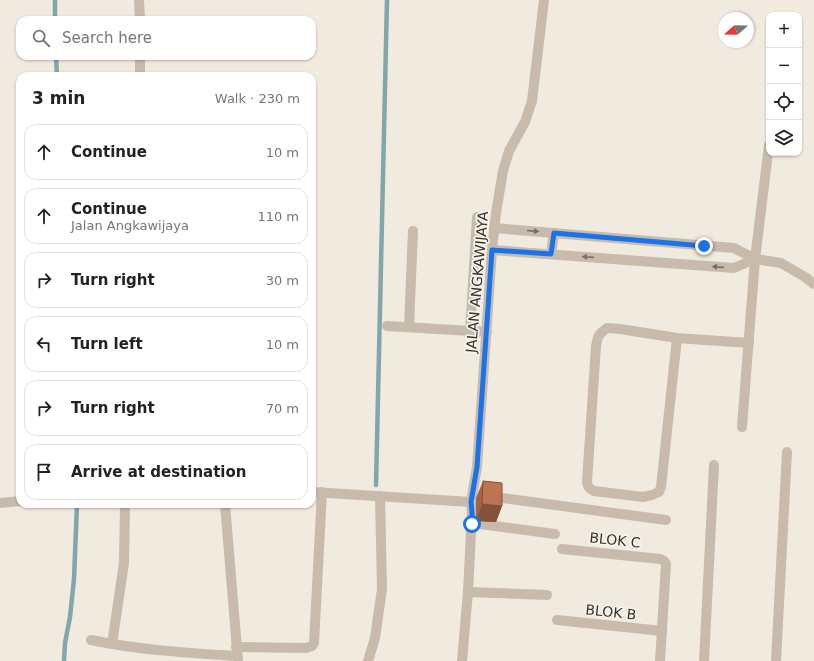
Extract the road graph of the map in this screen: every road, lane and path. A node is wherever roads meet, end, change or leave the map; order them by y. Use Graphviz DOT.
graph roads {
  1 [pos="140,0"];
  2 [pos="544,0"];
  3 [pos="140,16"];
  4 [pos="140,60"];
  5 [pos="140,72"];
  6 [pos="768,156"];
  7 [pos="477,217"];
  8 [pos="494,228"];
  9 [pos="412,231"];
  10 [pos="554,233"];
  11 [pos="492,250"];
  12 [pos="551,254"];
  13 [pos="754,259"];
  14 [pos="814,284"];
  15 [pos="387,326"];
  16 [pos="409,327"];
  17 [pos="470,331"];
  18 [pos="486,332"];
  19 [pos="677,338"];
  20 [pos="749,343"];
  21 [pos="742,427"];
  22 [pos="787,452"];
  23 [pos="714,465"];
  24 [pos="317,492"];
  25 [pos="380,496"];
  26 [pos="472,498"];
  27 [pos="16,501"];
  28 [pos="0,503"];
  29 [pos="125,508"];
  30 [pos="225,508"];
  31 [pos="666,520"];
  32 [pos="472,524"];
  33 [pos="555,534"];
  34 [pos="562,549"];
  35 [pos="468,592"];
  36 [pos="547,595"];
  37 [pos="557,620"];
  38 [pos="662,631"];
  39 [pos="91,640"];
  40 [pos="112,644"];
  41 [pos="237,655"];
  42 [pos="368,661"];
  43 [pos="462,661"];
  44 [pos="660,661"];
  45 [pos="704,661"];
  46 [pos="776,661"];
  1 -- 3 [label="street"];
  2 -- 8 [label="street, JALAN ANGKAWIJAYA"];
  4 -- 5 [label="street"];
  6 -- 13 [label="street"];
  7 -- 17 [label="street"];
  8 -- 10 [label="street, one-way"];
  8 -- 11 [label="street, JALAN ANGKAWIJAYA"];
  9 -- 16 [label="street"];
  10 -- 12 [label="street"];
  10 -- 13 [label="street"];
  11 -- 12 [label="street"];
  11 -- 18 [label="street, JALAN ANGKAWIJAYA"];
  13 -- 12 [label="street, one-way"];
  13 -- 14 [label="street"];
  13 -- 20 [label="street"];
  15 -- 16 [label="street"];
  16 -- 17 [label="street"];
  17 -- 18 [label="street"];
  18 -- 26 [label="street, JALAN ANGKAWIJAYA"];
  19 -- 19 [label="street"];
  19 -- 20 [label="street"];
  20 -- 21 [label="street"];
  22 -- 46 [label="street"];
  23 -- 45 [label="street"];
  24 -- 25 [label="street"];
  24 -- 41 [label="street"];
  25 -- 26 [label="street"];
  25 -- 42 [label="street"];
  26 -- 31 [label="street"];
  26 -- 32 [label="street, JALAN ANGKAWIJAYA"];
  27 -- 28 [label="street"];
  29 -- 40 [label="street"];
  30 -- 41 [label="street"];
  32 -- 33 [label="street"];
  32 -- 35 [label="street, JALAN ANGKAWIJAYA"];
  34 -- 38 [label="street, BLOK C"];
  35 -- 36 [label="street"];
  35 -- 43 [label="street, JALAN ANGKAWIJAYA"];
  37 -- 38 [label="street, BLOK B"];
  38 -- 44 [label="street"];
  39 -- 40 [label="street"];
  40 -- 41 [label="street"];
}
